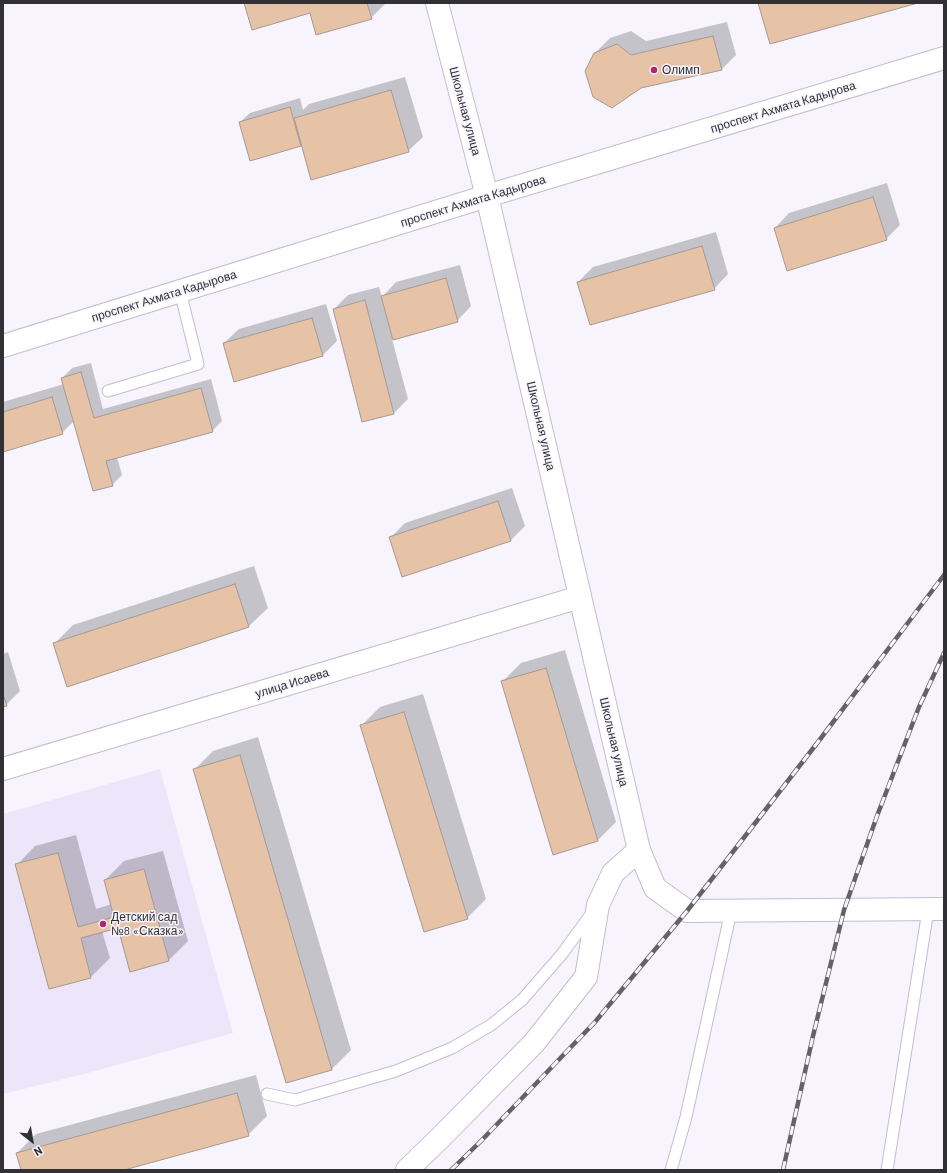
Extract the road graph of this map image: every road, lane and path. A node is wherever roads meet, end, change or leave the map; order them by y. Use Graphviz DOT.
graph roads {
  1 [pos="437,3"];
  2 [pos="944,58"];
  3 [pos="487,196"];
  4 [pos="180,291"];
  5 [pos="3,346"];
  6 [pos="108,391"];
  7 [pos="580,597"];
  8 [pos="3,770"];
  9 [pos="639,850"];
  10 [pos="598,905"];
  11 [pos="936,910"];
  12 [pos="731,911"];
  13 [pos="267,1094"];
  14 [pos="407,1170"];
  15 [pos="672,1170"];
  16 [pos="887,1170"];
  1 -- 3 [label="street, Школьная улица"];
  2 -- 3 [label="street, проспект Ахмата Кадырова"];
  3 -- 4 [label="street, проспект Ахмата Кадырова"];
  3 -- 7 [label="street, Школьная улица"];
  4 -- 5 [label="street, проспект Ахмата Кадырова"];
  4 -- 6 [label="lane"];
  7 -- 8 [label="street, улица Исаева"];
  7 -- 9 [label="street, Школьная улица"];
  9 -- 10 [label="street"];
  9 -- 12 [label="street, Школьная улица"];
  10 -- 13 [label="lane"];
  10 -- 14 [label="street"];
  11 -- 12 [label="street, Школьная улица"];
  11 -- 16 [label="lane"];
  12 -- 15 [label="lane"];
}
